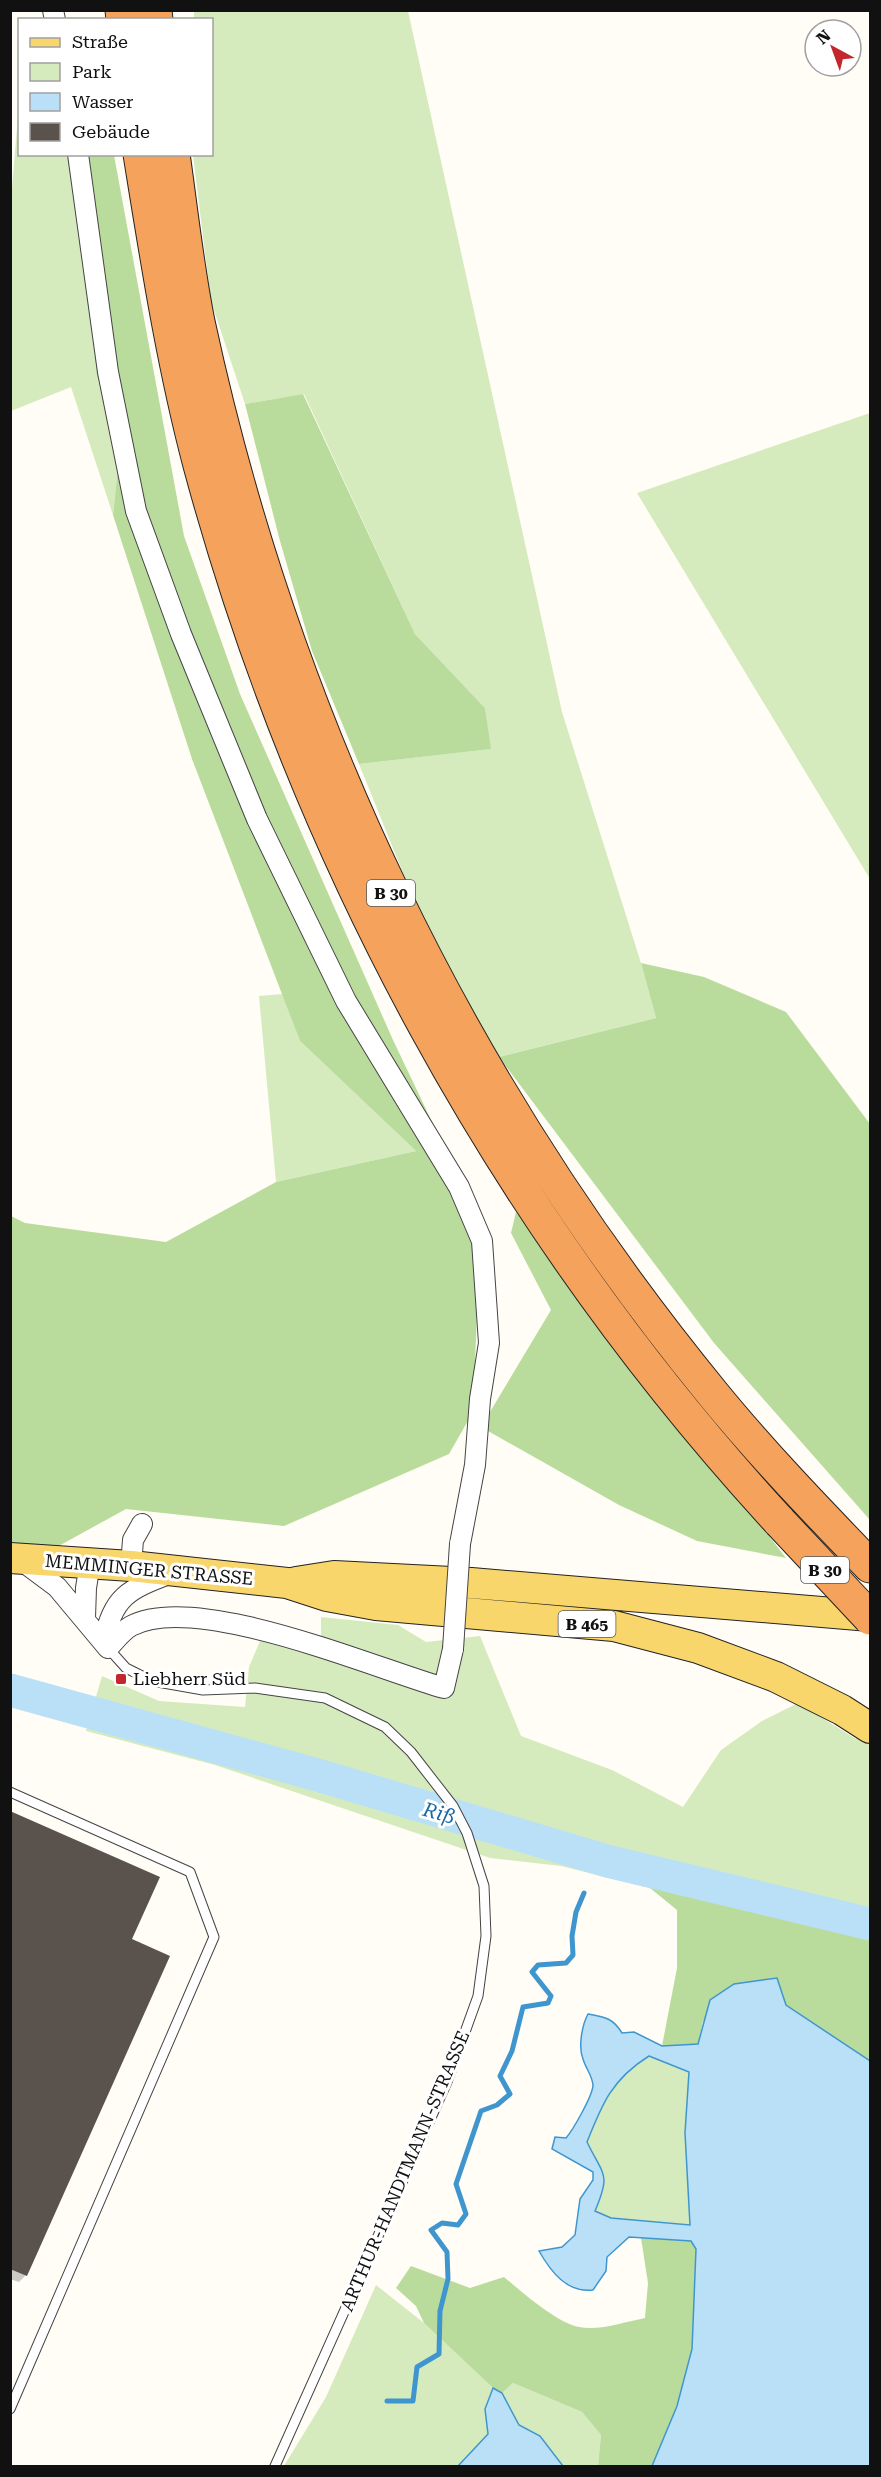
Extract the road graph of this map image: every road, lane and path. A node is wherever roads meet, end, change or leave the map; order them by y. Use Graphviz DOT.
graph roads {
  1 [pos="78,156"];
  2 [pos="140,156"];
  3 [pos="173,156"];
  4 [pos="142,1524"];
  5 [pos="14,1558"];
  6 [pos="863,1558"];
  7 [pos="90,1563"];
  8 [pos="131,1566"];
  9 [pos="178,1571"];
  10 [pos="287,1583"];
  11 [pos="870,1617"];
  12 [pos="85,1618"];
  13 [pos="106,1645"];
  14 [pos="870,1728"];
  15 [pos="10,1792"];
  16 [pos="10,2409"];
  17 [pos="275,2466"];
  1 -- 13 [label="street, bridge"];
  2 -- 11 [label="highway, B 30, bridge"];
  3 -- 6 [label="highway, B 30"];
  4 -- 8 [label="street"];
  5 -- 7 [label="main road, MEMMINGER STRASSE / B 465"];
  5 -- 12 [label="street, ARTHUR-HANDTMANN-STRASSE"];
  7 -- 8 [label="main road, MEMMINGER STRASSE / B 465"];
  7 -- 12 [label="street"];
  8 -- 9 [label="main road, MEMMINGER STRASSE / B 465"];
  9 -- 10 [label="main road, MEMMINGER STRASSE / B 465"];
  9 -- 13 [label="street"];
  10 -- 11 [label="main road, B 465"];
  10 -- 14 [label="main road, B 465"];
  12 -- 13 [label="street, ARTHUR-HANDTMANN-STRASSE"];
  13 -- 17 [label="lane, ARTHUR-HANDTMANN-STRASSE"];
  15 -- 16 [label="lane"];
}
